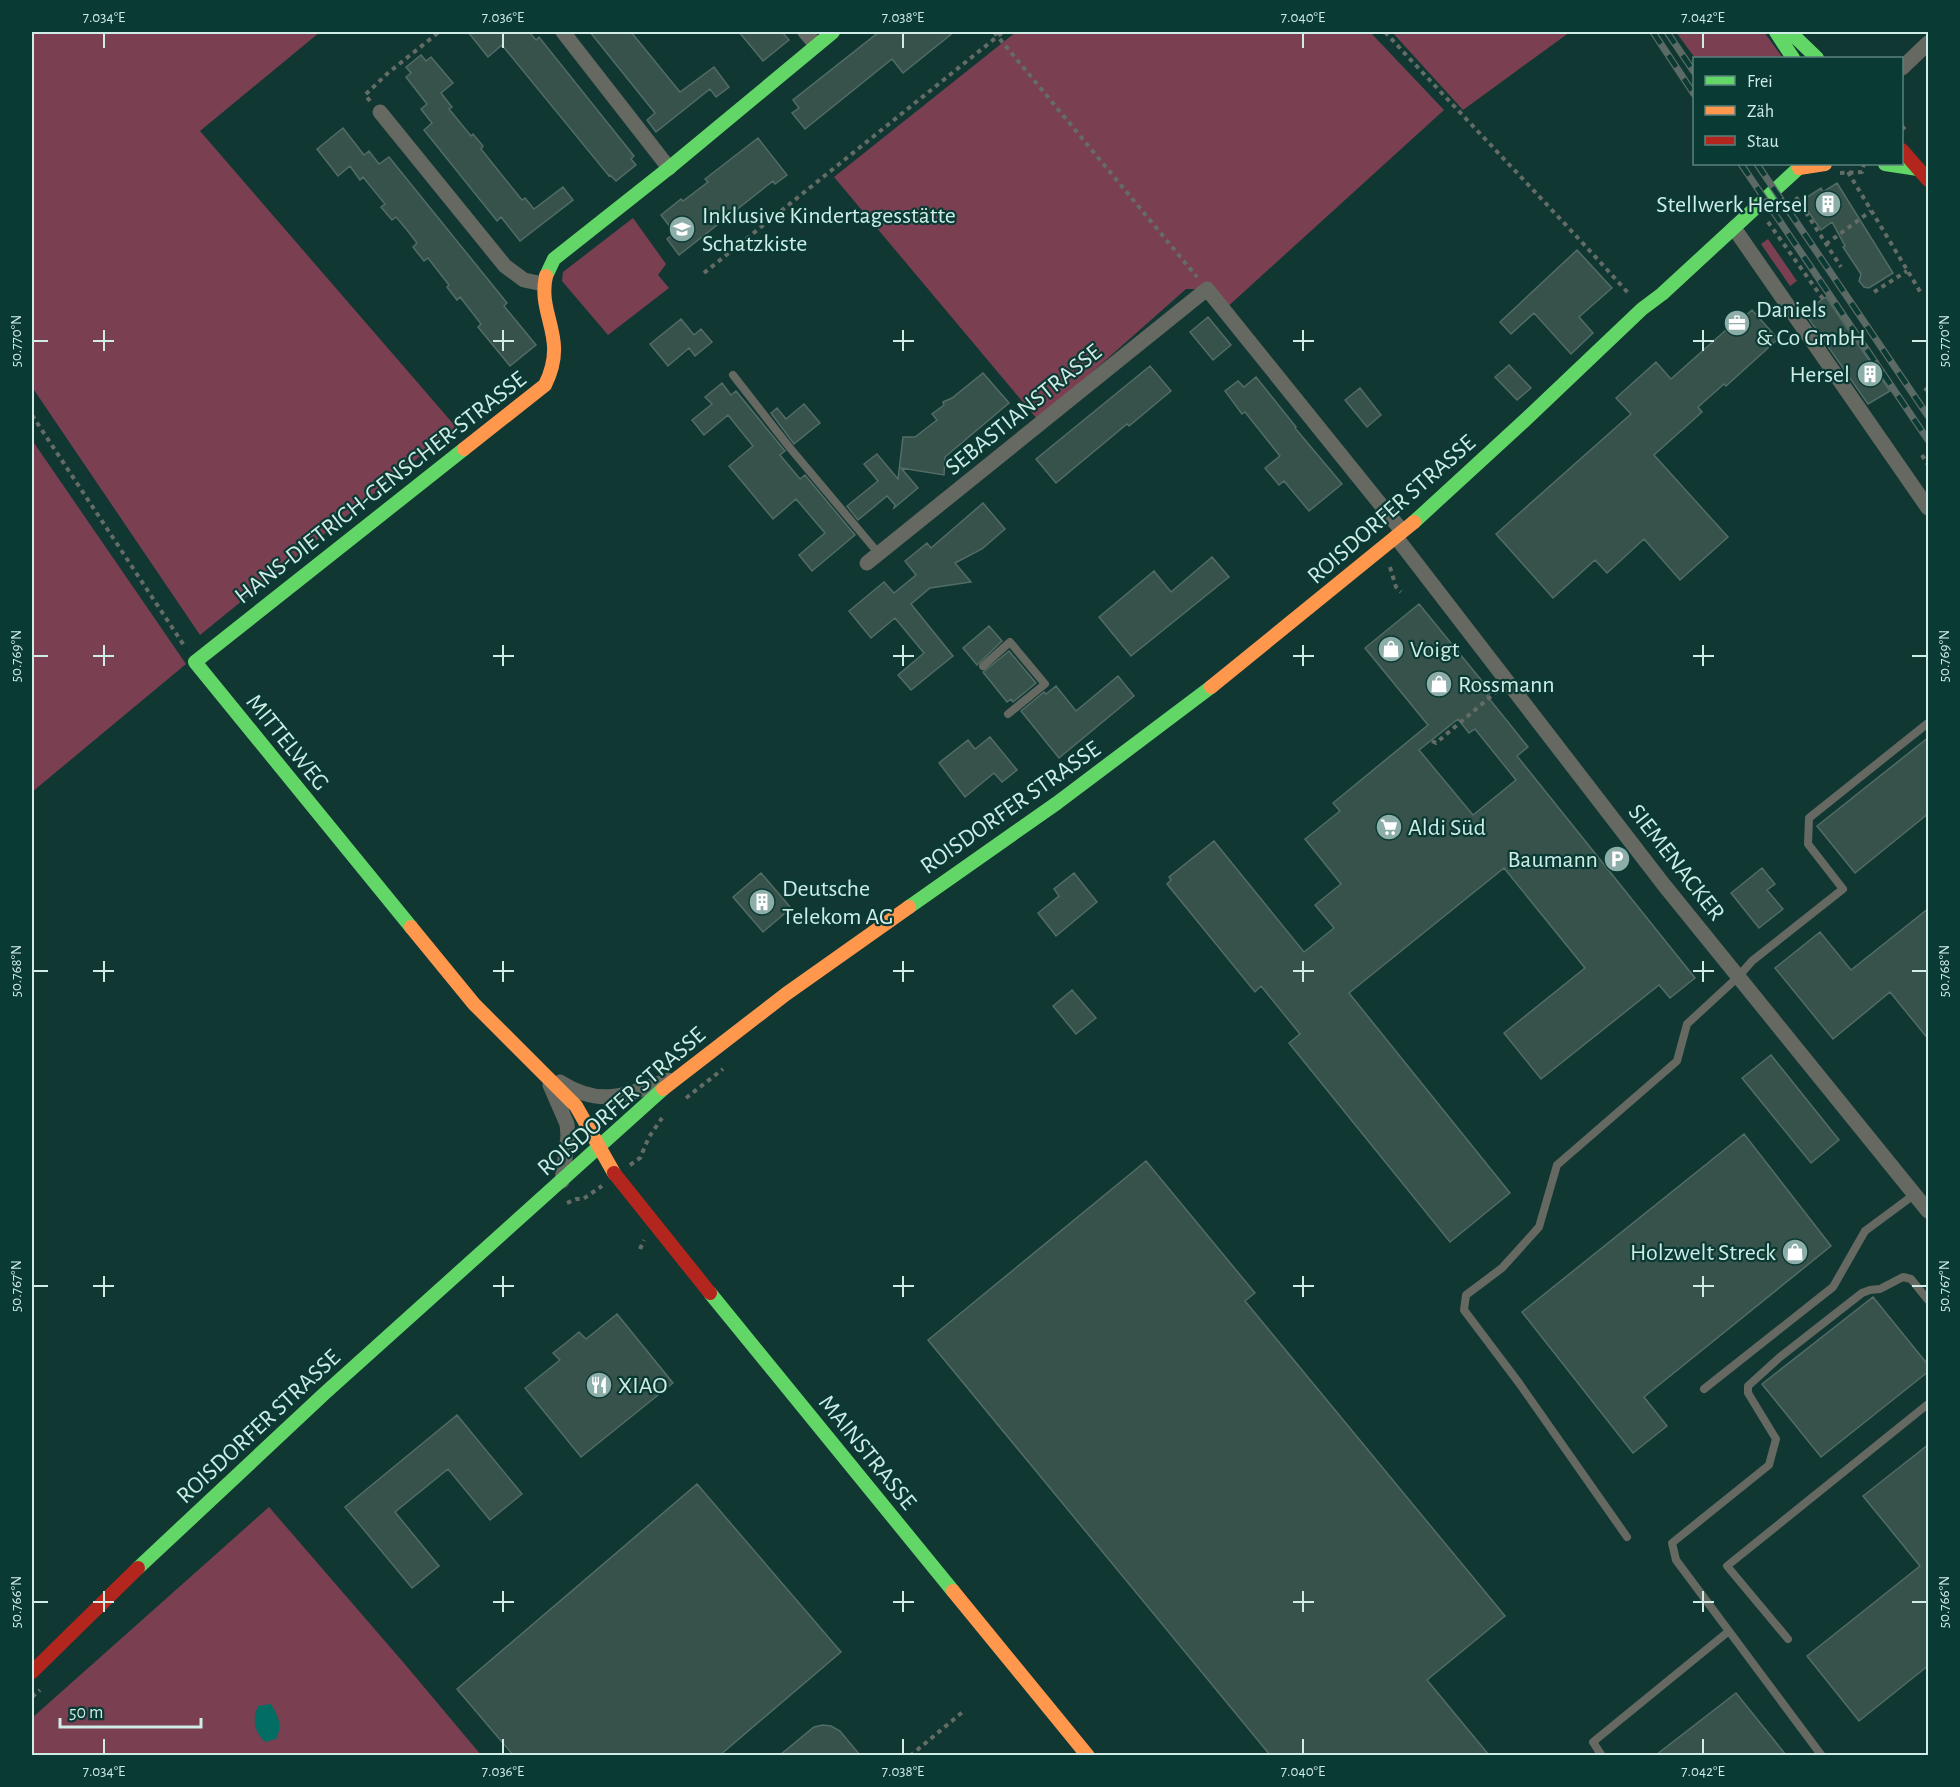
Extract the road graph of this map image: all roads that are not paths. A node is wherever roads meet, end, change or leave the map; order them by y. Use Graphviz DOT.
graph roads {
  1 [pos="563,32"];
  2 [pos="805,32"];
  3 [pos="833,32"];
  4 [pos="1776,32"];
  5 [pos="1790,32"];
  6 [pos="1929,43"];
  7 [pos="816,45"];
  8 [pos="1792,57"];
  9 [pos="1816,57"];
  10 [pos="1903,67"];
  11 [pos="380,112"];
  12 [pos="1903,151"];
  13 [pos="1892,165"];
  14 [pos="1801,166"];
  15 [pos="669,168"];
  16 [pos="1918,169"];
  17 [pos="1929,180"];
  18 [pos="1734,228"];
  19 [pos="543,284"];
  20 [pos="1207,289"];
  21 [pos="733,375"];
  22 [pos="1929,508"];
  23 [pos="1399,534"];
  24 [pos="873,559"];
  25 [pos="195,662"];
  26 [pos="983,666"];
  27 [pos="1008,714"];
  28 [pos="1929,723"];
  29 [pos="1738,977"];
  30 [pos="543,1071"];
  31 [pos="679,1076"];
  32 [pos="598,1146"];
  33 [pos="616,1176"];
  34 [pos="562,1181"];
  35 [pos="1915,1194"];
  36 [pos="1929,1210"];
  37 [pos="1929,1300"];
  38 [pos="1704,1389"];
  39 [pos="1929,1404"];
  40 [pos="1627,1537"];
  41 [pos="1729,1631"];
  42 [pos="1788,1639"];
  43 [pos="32,1672"];
  44 [pos="1088,1755"];
  45 [pos="1602,1755"];
  46 [pos="1822,1755"];
  1 -- 15 [label="street"];
  2 -- 7 [label="street"];
  3 -- 7 [label="main road"];
  4 -- 8 [label="main road"];
  5 -- 9 [label="main road"];
  6 -- 10 [label="street"];
  7 -- 15 [label="main road"];
  11 -- 19 [label="street"];
  12 -- 16 [label="main road"];
  13 -- 16 [label="main road"];
  14 -- 18 [label="main road, ROISDORFER STRASSE"];
  15 -- 19 [label="main road"];
  16 -- 17 [label="main road"];
  18 -- 22 [label="street"];
  18 -- 23 [label="main road, ROISDORFER STRASSE"];
  19 -- 25 [label="main road, HANS-DIETRICH-GENSCHER-STRASSE"];
  20 -- 23 [label="street, SIEMENACKER"];
  20 -- 24 [label="street, SEBASTIANSTRASSE"];
  21 -- 24 [label="lane"];
  23 -- 29 [label="street, SIEMENACKER"];
  23 -- 31 [label="main road, ROISDORFER STRASSE"];
  25 -- 30 [label="main road, MITTELWEG"];
  26 -- 27 [label="lane"];
  28 -- 29 [label="lane"];
  29 -- 35 [label="street, SIEMENACKER"];
  29 -- 40 [label="lane"];
  30 -- 31 [label="street, MITTELWEG"];
  30 -- 32 [label="main road, MITTELWEG"];
  30 -- 34 [label="street, MITTELWEG"];
  31 -- 32 [label="main road, ROISDORFER STRASSE"];
  32 -- 33 [label="main road, MITTELWEG"];
  32 -- 34 [label="main road, ROISDORFER STRASSE"];
  33 -- 44 [label="main road, MAINSTRASSE"];
  34 -- 43 [label="main road, ROISDORFER STRASSE"];
  35 -- 36 [label="street, SIEMENACKER"];
  35 -- 38 [label="lane"];
  37 -- 41 [label="lane"];
  39 -- 42 [label="lane"];
  41 -- 45 [label="lane"];
  41 -- 46 [label="lane"];
}
